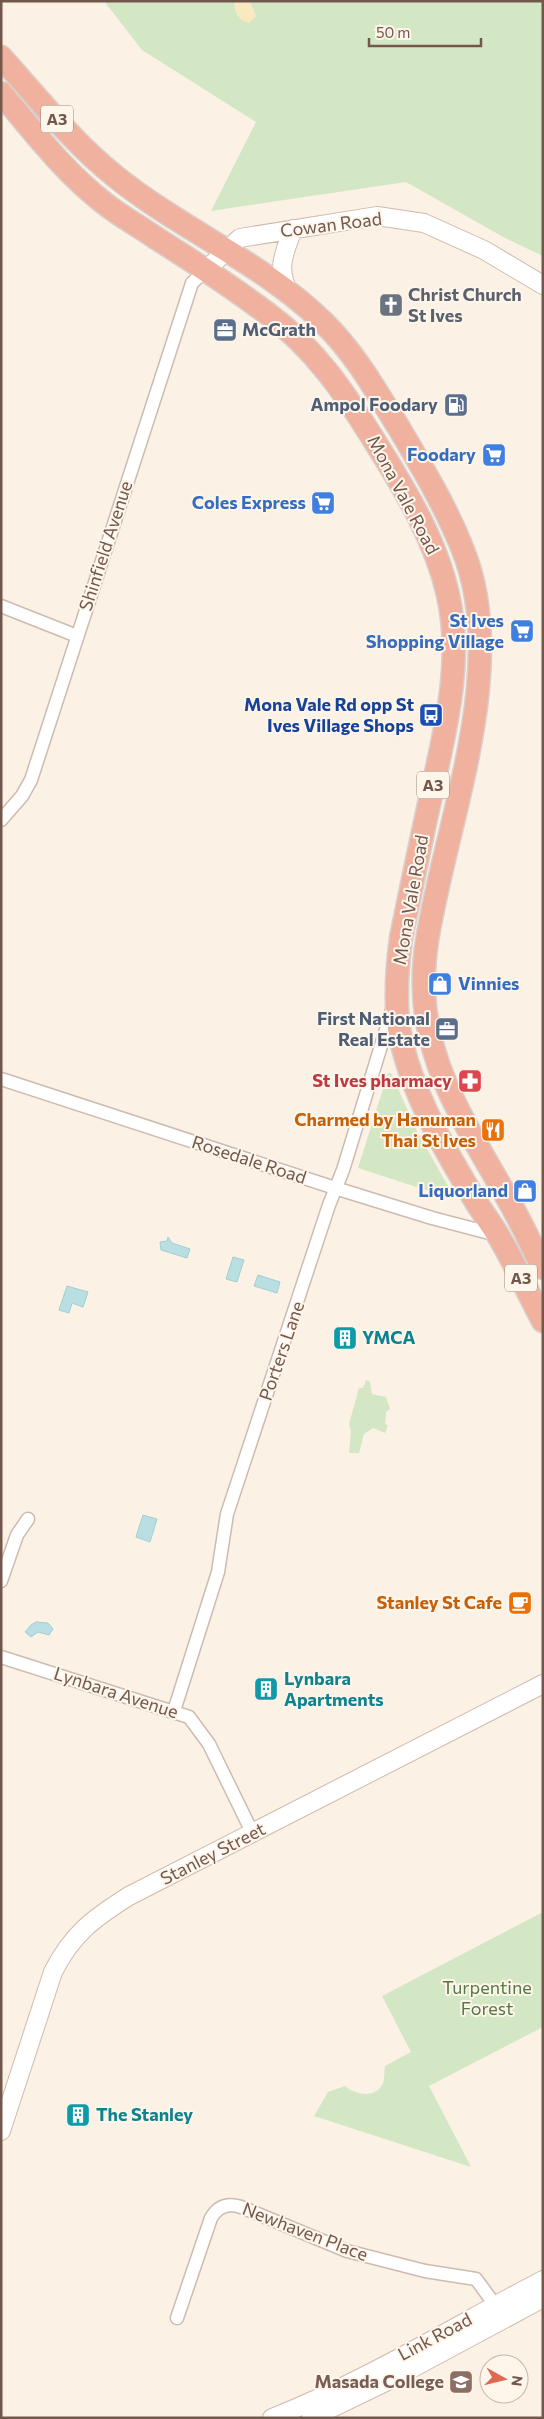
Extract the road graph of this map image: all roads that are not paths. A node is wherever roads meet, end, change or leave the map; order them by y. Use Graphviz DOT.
graph roads {
  1 [pos="1,57"];
  2 [pos="1,93"];
  3 [pos="294,229"];
  4 [pos="226,251"];
  5 [pos="206,270"];
  6 [pos="543,285"];
  7 [pos="289,293"];
  8 [pos="1,606"];
  9 [pos="77,636"];
  10 [pos="1,820"];
  11 [pos="397,992"];
  12 [pos="1,1079"];
  13 [pos="335,1188"];
  14 [pos="499,1235"];
  15 [pos="537,1248"];
  16 [pos="543,1268"];
  17 [pos="543,1321"];
  18 [pos="28,1519"];
  19 [pos="1,1581"];
  20 [pos="1,1656"];
  21 [pos="543,1684"];
  22 [pos="174,1711"];
  23 [pos="254,1834"];
  24 [pos="1,2131"];
  25 [pos="543,2280"];
  26 [pos="543,2298"];
  27 [pos="495,2305"];
  28 [pos="177,2318"];
  29 [pos="272,2418"];
  30 [pos="311,2418"];
  1 -- 4 [label="highway, Mona Vale Road / A3"];
  2 -- 5 [label="highway, Mona Vale Road / A3"];
  3 -- 4 [label="street, Cowan Road"];
  3 -- 6 [label="street, Cowan Road"];
  3 -- 7 [label="street"];
  4 -- 5 [label="street, Cowan Road"];
  4 -- 7 [label="highway, Mona Vale Road / A3"];
  5 -- 9 [label="street, Shinfield Avenue"];
  5 -- 11 [label="highway, Mona Vale Road / A3"];
  7 -- 15 [label="highway, Mona Vale Road / A3"];
  8 -- 9 [label="street"];
  9 -- 10 [label="street, Shinfield Avenue"];
  11 -- 13 [label="street, Porters Lane"];
  11 -- 14 [label="highway, Mona Vale Road / A3"];
  12 -- 13 [label="street, Rosedale Road"];
  13 -- 14 [label="street, Rosedale Road"];
  13 -- 22 [label="street, Porters Lane"];
  14 -- 15 [label="street"];
  14 -- 17 [label="highway, Mona Vale Road / A3"];
  15 -- 16 [label="highway, Mona Vale Road / A3"];
  18 -- 19 [label="street"];
  20 -- 22 [label="street, Lynbara Avenue"];
  21 -- 23 [label="street, Stanley Street"];
  22 -- 23 [label="street, Lynbara Avenue"];
  23 -- 24 [label="street, Stanley Street"];
  25 -- 27 [label="street, Link Road"];
  26 -- 30 [label="street, Link Road"];
  27 -- 28 [label="street, Newhaven Place"];
  27 -- 29 [label="street, Link Road"];
}
